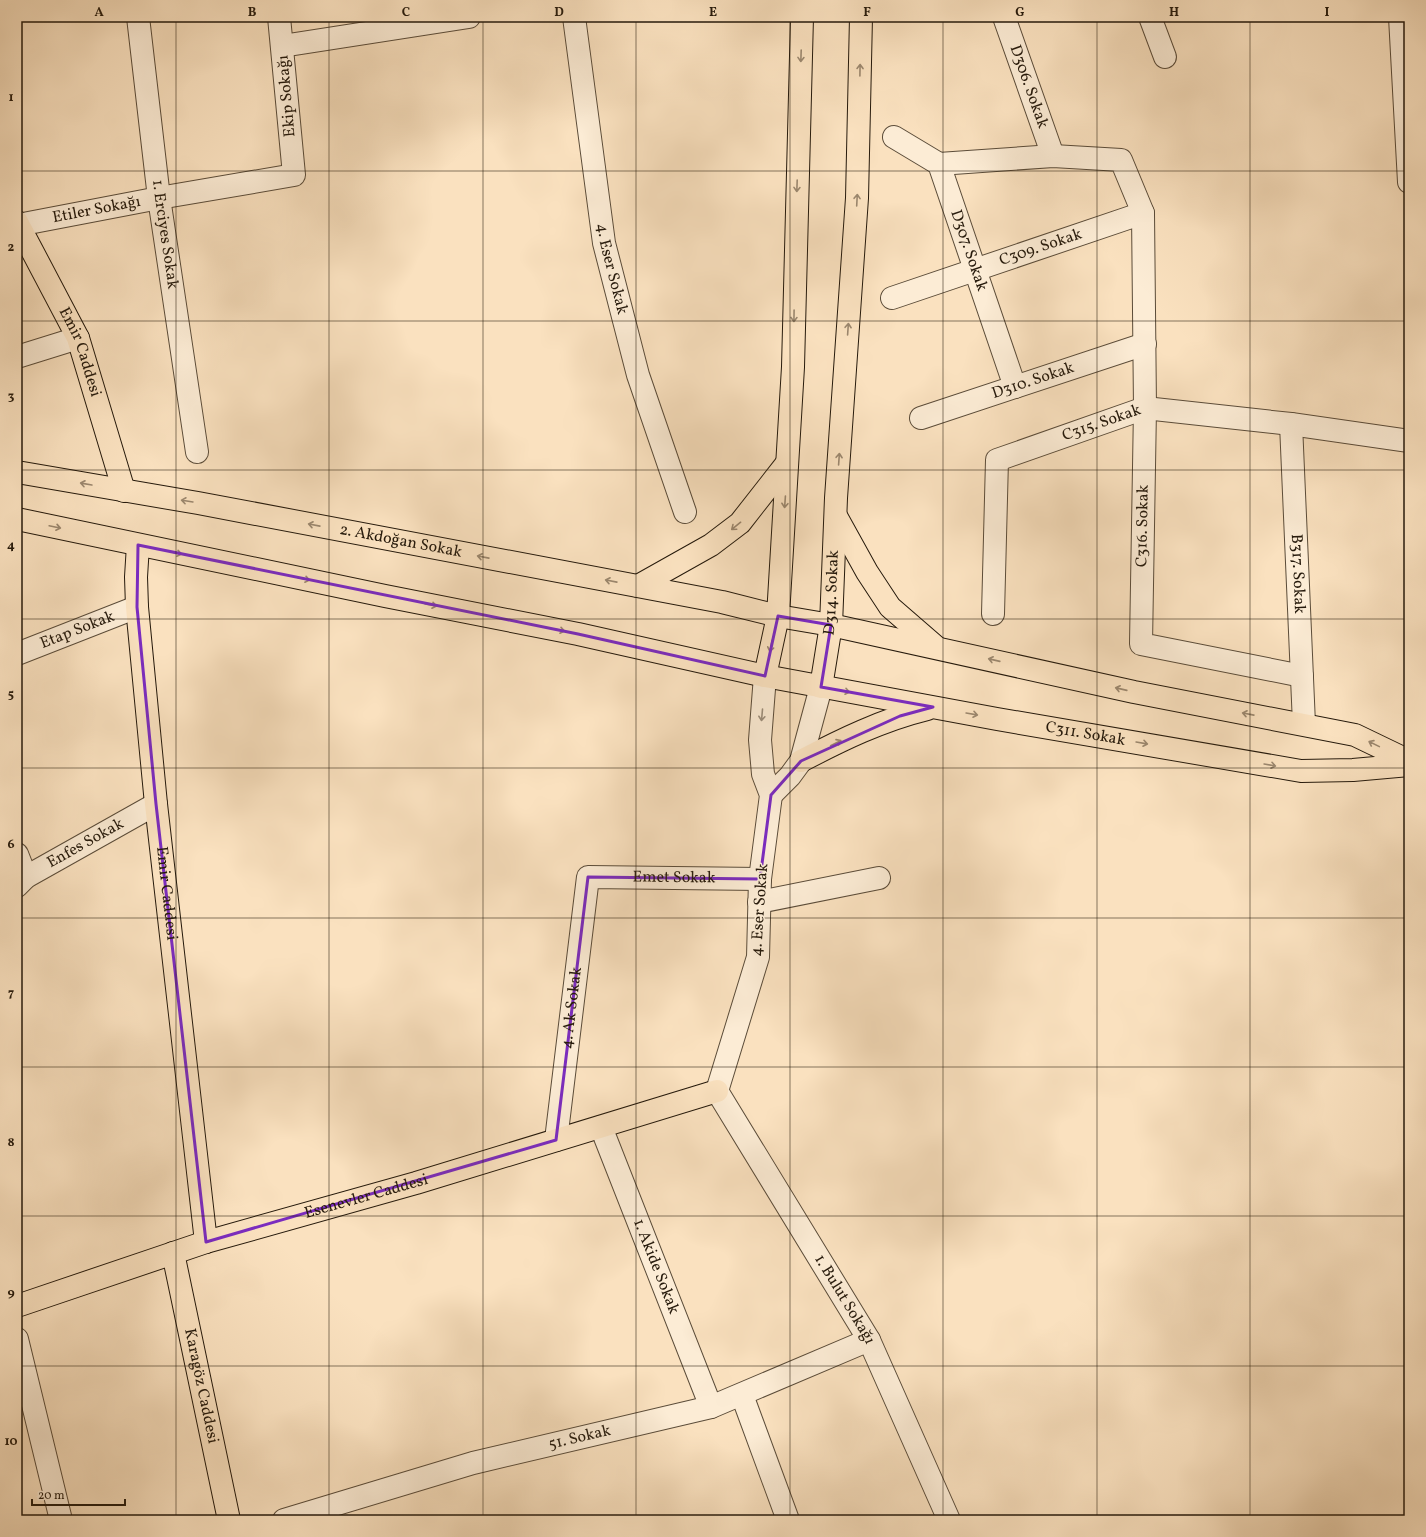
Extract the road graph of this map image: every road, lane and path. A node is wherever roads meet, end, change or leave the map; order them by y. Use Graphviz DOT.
graph roads {
  1 [pos="138,17"];
  2 [pos="279,17"];
  3 [pos="469,17"];
  4 [pos="574,17"];
  5 [pos="802,17"];
  6 [pos="861,17"];
  7 [pos="1004,17"];
  8 [pos="1150,17"];
  9 [pos="1400,17"];
  10 [pos="413,21"];
  11 [pos="282,46"];
  12 [pos="1166,57"];
  13 [pos="894,137"];
  14 [pos="1053,156"];
  15 [pos="939,164"];
  16 [pos="294,175"];
  17 [pos="1409,182"];
  18 [pos="159,198"];
  19 [pos="1143,213"];
  20 [pos="18,223"];
  21 [pos="976,269"];
  22 [pos="892,298"];
  23 [pos="78,338"];
  24 [pos="1145,344"];
  25 [pos="17,357"];
  26 [pos="1015,387"];
  27 [pos="1145,408"];
  28 [pos="921,418"];
  29 [pos="1291,424"];
  30 [pos="1409,441"];
  31 [pos="197,452"];
  32 [pos="787,463"];
  33 [pos="17,472"];
  34 [pos="124,491"];
  35 [pos="836,506"];
  36 [pos="685,512"];
  37 [pos="17,519"];
  38 [pos="138,545"];
  39 [pos="638,586"];
  40 [pos="137,607"];
  41 [pos="993,614"];
  42 [pos="778,616"];
  43 [pos="831,625"];
  44 [pos="938,648"];
  45 [pos="17,654"];
  46 [pos="765,676"];
  47 [pos="1302,676"];
  48 [pos="822,687"];
  49 [pos="933,707"];
  50 [pos="1304,724"];
  51 [pos="801,761"];
  52 [pos="1409,761"];
  53 [pos="1409,765"];
  54 [pos="771,795"];
  55 [pos="156,804"];
  56 [pos="17,854"];
  57 [pos="588,876"];
  58 [pos="879,878"];
  59 [pos="760,879"];
  60 [pos="22,882"];
  61 [pos="759,902"];
  62 [pos="717,1090"];
  63 [pos="601,1126"];
  64 [pos="556,1140"];
  65 [pos="206,1242"];
  66 [pos="172,1253"];
  67 [pos="17,1306"];
  68 [pos="17,1339"];
  69 [pos="869,1340"];
  70 [pos="742,1394"];
  71 [pos="711,1407"];
  72 [pos="61,1520"];
  73 [pos="229,1520"];
  74 [pos="284,1520"];
  75 [pos="788,1520"];
  76 [pos="949,1520"];
  1 -- 18 [label="street, 1. Erciyes Sokak"];
  2 -- 11 [label="street, Ekip Sokağı"];
  3 -- 10 [label="street"];
  4 -- 36 [label="street, 4. Eser Sokak"];
  5 -- 32 [label="main road, one-way"];
  35 -- 6 [label="main road, D314. Sokak, one-way"];
  7 -- 14 [label="street, D306. Sokak"];
  8 -- 12 [label="street"];
  9 -- 17 [label="street"];
  10 -- 11 [label="street"];
  11 -- 16 [label="street, Ekip Sokağı"];
  13 -- 15 [label="street"];
  14 -- 15 [label="street"];
  14 -- 19 [label="street"];
  15 -- 21 [label="street, D307. Sokak"];
  16 -- 18 [label="street, Etiler Sokağı"];
  18 -- 20 [label="street, Etiler Sokağı"];
  18 -- 31 [label="street, 1. Erciyes Sokak"];
  19 -- 21 [label="street, C309. Sokak"];
  19 -- 24 [label="street, C316. Sokak"];
  20 -- 23 [label="main road, Emir Caddesi"];
  21 -- 22 [label="street, C309. Sokak"];
  21 -- 26 [label="street, D307. Sokak"];
  23 -- 25 [label="street"];
  23 -- 34 [label="main road, Emir Caddesi"];
  24 -- 26 [label="street, D310. Sokak"];
  24 -- 27 [label="street, C316. Sokak"];
  26 -- 28 [label="street, D310. Sokak"];
  27 -- 29 [label="street, C315. Sokak"];
  27 -- 41 [label="street, C315. Sokak"];
  27 -- 47 [label="street, C316. Sokak"];
  29 -- 30 [label="street, C315. Sokak"];
  29 -- 47 [label="street, B317. Sokak"];
  32 -- 39 [label="main road, one-way"];
  32 -- 42 [label="main road, one-way"];
  34 -- 33 [label="main road, 2. Akdoğan Sokak, one-way"];
  39 -- 34 [label="main road, 2. Akdoğan Sokak, one-way"];
  35 -- 43 [label="main road, D314. Sokak"];
  35 -- 44 [label="main road"];
  37 -- 38 [label="main road, C311. Sokak, one-way"];
  38 -- 40 [label="main road, Emir Caddesi"];
  38 -- 46 [label="main road, C311. Sokak, one-way"];
  39 -- 42 [label="main road, 2. Akdoğan Sokak"];
  40 -- 45 [label="street, Etap Sokak"];
  40 -- 55 [label="main road, Emir Caddesi"];
  42 -- 43 [label="main road, 2. Akdoğan Sokak"];
  42 -- 46 [label="main road, one-way"];
  43 -- 44 [label="main road, 2. Akdoğan Sokak"];
  43 -- 48 [label="main road, D314. Sokak"];
  50 -- 44 [label="main road, 2. Akdoğan Sokak, one-way"];
  46 -- 48 [label="main road, C311. Sokak"];
  46 -- 54 [label="street, 4. Eser Sokak, one-way"];
  47 -- 50 [label="street, B317. Sokak"];
  48 -- 49 [label="main road, C311. Sokak, one-way"];
  48 -- 51 [label="street"];
  51 -- 49 [label="main road, one-way"];
  49 -- 53 [label="main road, C311. Sokak, one-way"];
  52 -- 50 [label="main road, 2. Akdoğan Sokak, one-way"];
  51 -- 54 [label="street"];
  54 -- 59 [label="street, 4. Eser Sokak"];
  55 -- 60 [label="street, Enfes Sokak"];
  55 -- 65 [label="main road, Emir Caddesi"];
  56 -- 60 [label="street"];
  57 -- 59 [label="street, Emet Sokak"];
  57 -- 64 [label="street, 4. Ak Sokak"];
  58 -- 61 [label="street"];
  59 -- 61 [label="street, 4. Eser Sokak"];
  61 -- 62 [label="street, 4. Eser Sokak"];
  62 -- 63 [label="main road, Esenevler Caddesi"];
  62 -- 69 [label="street, 1. Bulut Sokağı"];
  63 -- 64 [label="main road, Esenevler Caddesi"];
  63 -- 71 [label="street, 1. Akide Sokak"];
  64 -- 65 [label="main road, Esenevler Caddesi"];
  65 -- 66 [label="main road, Esenevler Caddesi"];
  66 -- 67 [label="main road, Esenevler Caddesi"];
  66 -- 73 [label="main road, Karagöz Caddesi"];
  68 -- 72 [label="street"];
  69 -- 70 [label="street, 51. Sokak"];
  69 -- 76 [label="street, 1. Bulut Sokağı"];
  70 -- 71 [label="street, 51. Sokak"];
  70 -- 75 [label="street"];
  71 -- 74 [label="street, 51. Sokak"];
}
